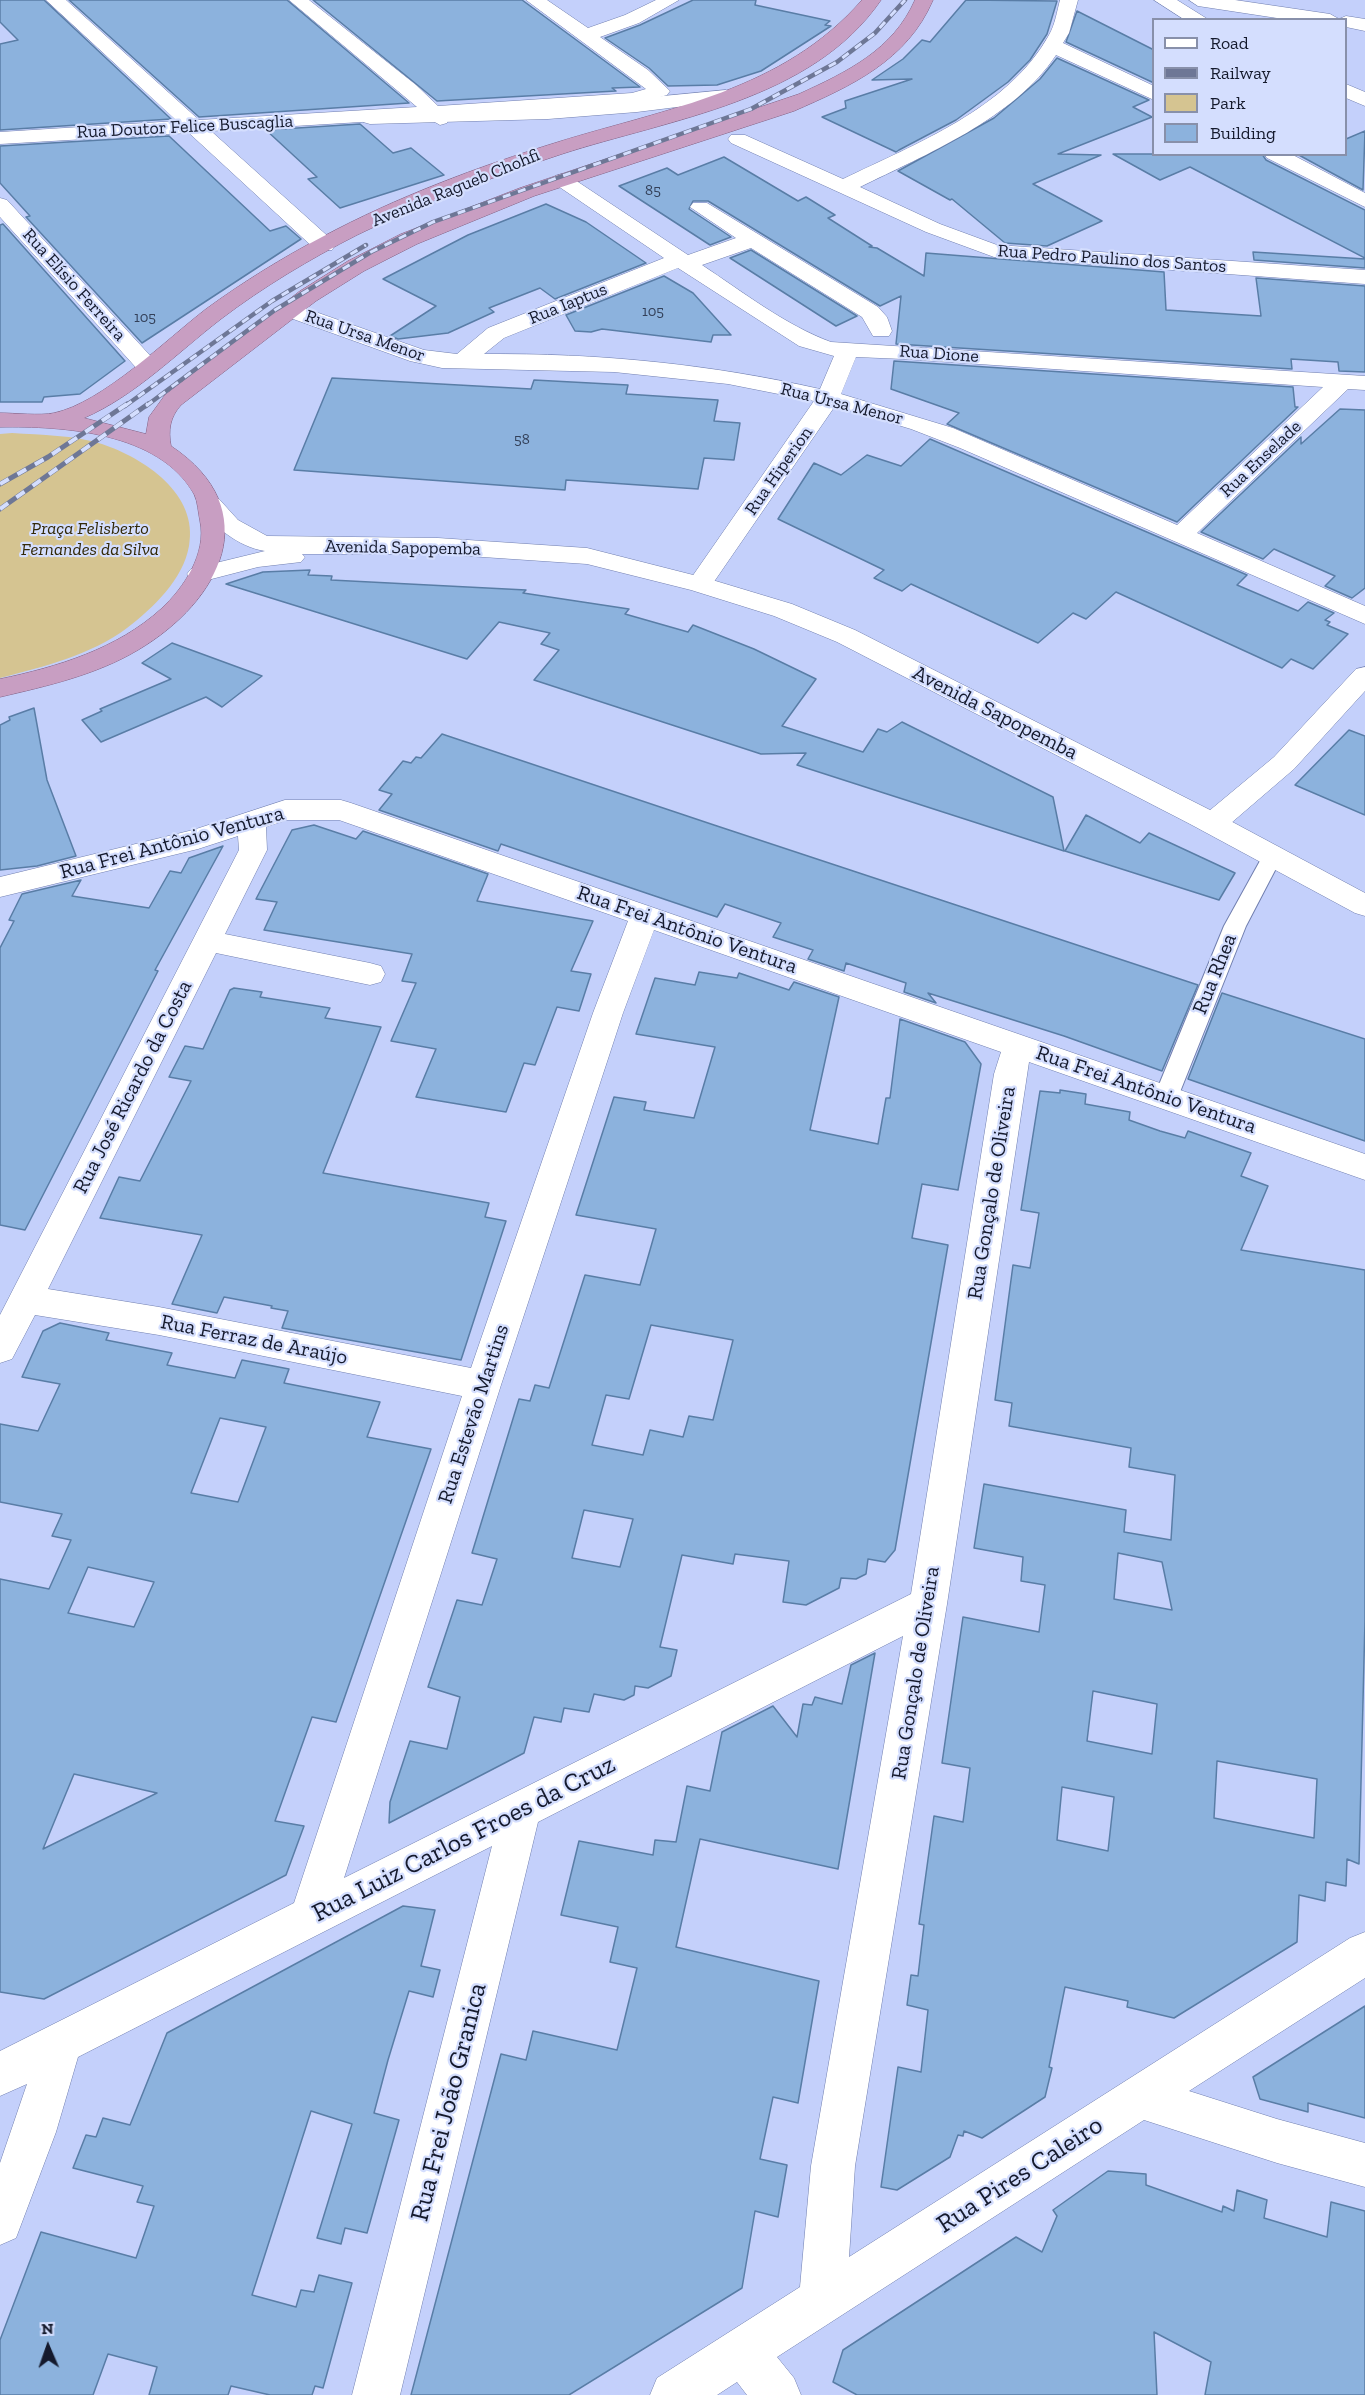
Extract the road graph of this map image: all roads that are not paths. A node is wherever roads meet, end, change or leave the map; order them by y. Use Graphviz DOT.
graph roads {
  1 [pos="55,0"];
  2 [pos="298,0"];
  3 [pos="535,0"];
  4 [pos="670,0"];
  5 [pos="872,0"];
  6 [pos="924,0"];
  7 [pos="1069,0"];
  8 [pos="1162,0"];
  9 [pos="1198,0"];
  10 [pos="1239,5"];
  11 [pos="1196,18"];
  12 [pos="1212,18"];
  13 [pos="1318,18"];
  14 [pos="1347,22"];
  15 [pos="1365,25"];
  16 [pos="586,35"];
  17 [pos="1053,46"];
  18 [pos="1347,91"];
  19 [pos="1152,93"];
  20 [pos="726,96"];
  21 [pos="1365,100"];
  22 [pos="436,115"];
  23 [pos="190,126"];
  24 [pos="0,138"];
  25 [pos="738,139"];
  26 [pos="1278,156"];
  27 [pos="562,180"];
  28 [pos="845,186"];
  29 [pos="1365,201"];
  30 [pos="0,204"];
  31 [pos="700,207"];
  32 [pos="752,240"];
  33 [pos="324,245"];
  34 [pos="683,261"];
  35 [pos="1365,277"];
  36 [pos="290,310"];
  37 [pos="881,331"];
  38 [pos="847,352"];
  39 [pos="462,361"];
  40 [pos="148,366"];
  41 [pos="1354,383"];
  42 [pos="828,398"];
  43 [pos="0,420"];
  44 [pos="58,420"];
  45 [pos="160,449"];
  46 [pos="210,504"];
  47 [pos="1180,536"];
  48 [pos="608,563"];
  49 [pos="200,574"];
  50 [pos="700,584"];
  51 [pos="1365,616"];
  52 [pos="1365,675"];
  53 [pos="0,688"];
  54 [pos="251,821"];
  55 [pos="1213,824"];
  56 [pos="1273,855"];
  57 [pos="0,887"];
  58 [pos="1365,906"];
  59 [pos="645,915"];
  60 [pos="207,941"];
  61 [pos="370,974"];
  62 [pos="1018,1046"];
  63 [pos="1166,1097"];
  64 [pos="1365,1167"];
  65 [pos="25,1299"];
  66 [pos="0,1349"];
  67 [pos="483,1385"];
  68 [pos="928,1604"];
  69 [pos="521,1810"];
  70 [pos="311,1916"];
  71 [pos="1365,1953"];
  72 [pos="61,2042"];
  73 [pos="0,2074"];
  74 [pos="1141,2097"];
  75 [pos="1365,2164"];
  76 [pos="0,2222"];
  77 [pos="822,2302"];
  78 [pos="743,2352"];
  79 [pos="376,2395"];
  80 [pos="674,2395"];
  81 [pos="777,2395"];
  1 -- 23 [label="street"];
  2 -- 22 [label="street"];
  3 -- 16 [label="street"];
  4 -- 16 [label="street"];
  5 -- 20 [label="highway, Avenida Ragueb Chohfi"];
  6 -- 27 [label="highway, Avenida Ragueb Chohfi"];
  7 -- 17 [label="street"];
  8 -- 11 [label="street"];
  9 -- 10 [label="street"];
  10 -- 12 [label="street"];
  10 -- 13 [label="street"];
  14 -- 15 [label="street"];
  16 -- 22 [label="street, Rua Doutor Felice Buscaglia"];
  17 -- 19 [label="street"];
  17 -- 28 [label="street"];
  18 -- 21 [label="street"];
  20 -- 22 [label="street, Rua Doutor Felice Buscaglia"];
  20 -- 33 [label="highway, Avenida Ragueb Chohfi"];
  22 -- 23 [label="street, Rua Doutor Felice Buscaglia"];
  23 -- 24 [label="street, Rua Doutor Felice Buscaglia"];
  23 -- 33 [label="street"];
  25 -- 28 [label="street, Rua Pedro Paulino dos Santos"];
  26 -- 29 [label="street"];
  27 -- 34 [label="street, Rua Dione"];
  27 -- 36 [label="highway, Avenida Ragueb Chohfi"];
  28 -- 35 [label="street, Rua Pedro Paulino dos Santos"];
  30 -- 40 [label="street, Rua Elísio Ferreira"];
  31 -- 32 [label="street"];
  32 -- 34 [label="street, Rua Iaptus"];
  32 -- 37 [label="street"];
  33 -- 40 [label="highway, Avenida Ragueb Chohfi"];
  34 -- 38 [label="street, Rua Dione"];
  34 -- 39 [label="street, Rua Iaptus"];
  36 -- 39 [label="street, Rua Ursa Menor"];
  36 -- 45 [label="highway, Avenida Ragueb Chohfi"];
  38 -- 41 [label="street, Rua Dione"];
  38 -- 42 [label="street, Rua Hiperion"];
  39 -- 42 [label="street, Rua Ursa Menor"];
  40 -- 44 [label="highway, Avenida Ragueb Chohfi"];
  41 -- 47 [label="street, Rua Enselade"];
  42 -- 47 [label="street, Rua Ursa Menor"];
  42 -- 50 [label="street, Rua Hiperion"];
  43 -- 44 [label="highway"];
  44 -- 45 [label="highway"];
  45 -- 46 [label="highway"];
  46 -- 48 [label="street, Avenida Sapopemba"];
  46 -- 49 [label="highway"];
  47 -- 51 [label="street, Rua Ursa Menor"];
  48 -- 49 [label="street, Avenida Sapopemba"];
  48 -- 50 [label="street, Avenida Sapopemba"];
  49 -- 53 [label="highway"];
  50 -- 55 [label="street, Avenida Sapopemba"];
  52 -- 55 [label="street"];
  54 -- 57 [label="street, Rua Frei Antônio Ventura"];
  54 -- 59 [label="street, Rua Frei Antônio Ventura"];
  54 -- 60 [label="street, Rua José Ricardo da Costa"];
  55 -- 56 [label="street, Avenida Sapopemba"];
  56 -- 58 [label="street, Avenida Sapopemba"];
  56 -- 63 [label="street, Rua Rhea"];
  59 -- 62 [label="street, Rua Frei Antônio Ventura"];
  59 -- 67 [label="street, Rua Estevão Martins"];
  60 -- 61 [label="street"];
  60 -- 65 [label="street, Rua José Ricardo da Costa"];
  62 -- 63 [label="street, Rua Frei Antônio Ventura"];
  62 -- 68 [label="street, Rua Gonçalo de Oliveira"];
  63 -- 64 [label="street, Rua Frei Antônio Ventura"];
  65 -- 66 [label="street, Rua José Ricardo da Costa"];
  65 -- 67 [label="street, Rua Ferraz de Araújo"];
  67 -- 70 [label="street, Rua Estevão Martins"];
  68 -- 69 [label="street, Rua Luiz Carlos Froes da Cruz"];
  68 -- 77 [label="street, Rua Gonçalo de Oliveira"];
  69 -- 70 [label="street, Rua Luiz Carlos Froes da Cruz"];
  69 -- 79 [label="street, Rua Frei João Granica"];
  70 -- 72 [label="street, Rua Luiz Carlos Froes da Cruz"];
  71 -- 74 [label="street, Rua Pires Caleiro"];
  72 -- 73 [label="street, Rua Luiz Carlos Froes da Cruz"];
  72 -- 76 [label="street"];
  74 -- 75 [label="street"];
  74 -- 77 [label="street, Rua Pires Caleiro"];
  77 -- 78 [label="street, Rua Pires Caleiro"];
  78 -- 80 [label="street, Rua Pires Caleiro"];
  78 -- 81 [label="street"];
}
